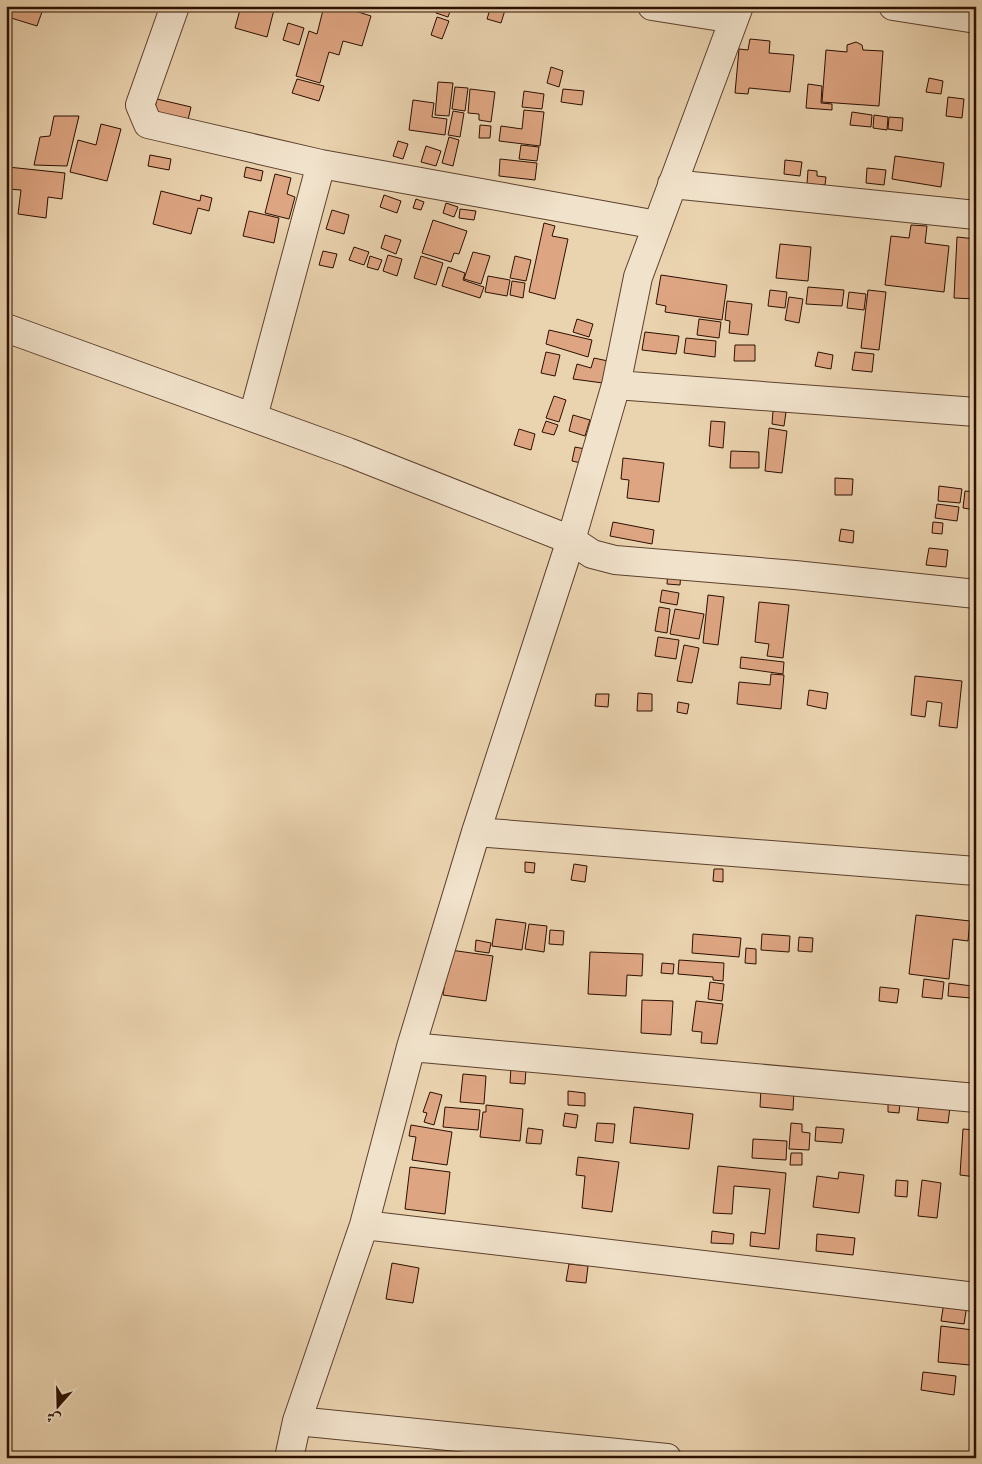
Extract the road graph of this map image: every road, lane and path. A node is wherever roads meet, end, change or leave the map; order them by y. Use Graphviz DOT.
graph roads {
  1 [pos="175,6"];
  2 [pos="652,6"];
  3 [pos="893,6"];
  4 [pos="736,13"];
  5 [pos="976,19"];
  6 [pos="321,164"];
  7 [pos="672,184"];
  8 [pos="976,215"];
  9 [pos="658,224"];
  10 [pos="6,328"];
  11 [pos="616,386"];
  12 [pos="976,412"];
  13 [pos="253,417"];
  14 [pos="571,540"];
  15 [pos="976,594"];
  16 [pos="476,832"];
  17 [pos="976,872"];
  18 [pos="411,1047"];
  19 [pos="976,1098"];
  20 [pos="364,1225"];
  21 [pos="976,1297"];
  22 [pos="297,1421"];
  23 [pos="289,1458"];
  24 [pos="668,1458"];
  1 -- 6 [label="street"];
  2 -- 4 [label="street"];
  3 -- 5 [label="street"];
  4 -- 7 [label="street"];
  6 -- 9 [label="street"];
  6 -- 13 [label="street"];
  7 -- 8 [label="street"];
  7 -- 9 [label="street"];
  9 -- 11 [label="street"];
  10 -- 13 [label="street"];
  11 -- 12 [label="street"];
  11 -- 14 [label="street"];
  13 -- 14 [label="street"];
  14 -- 15 [label="street"];
  14 -- 16 [label="street"];
  16 -- 17 [label="street"];
  16 -- 18 [label="street"];
  18 -- 19 [label="street"];
  18 -- 20 [label="street"];
  20 -- 21 [label="street"];
  20 -- 22 [label="street"];
  22 -- 23 [label="street"];
  22 -- 24 [label="street"];
}
